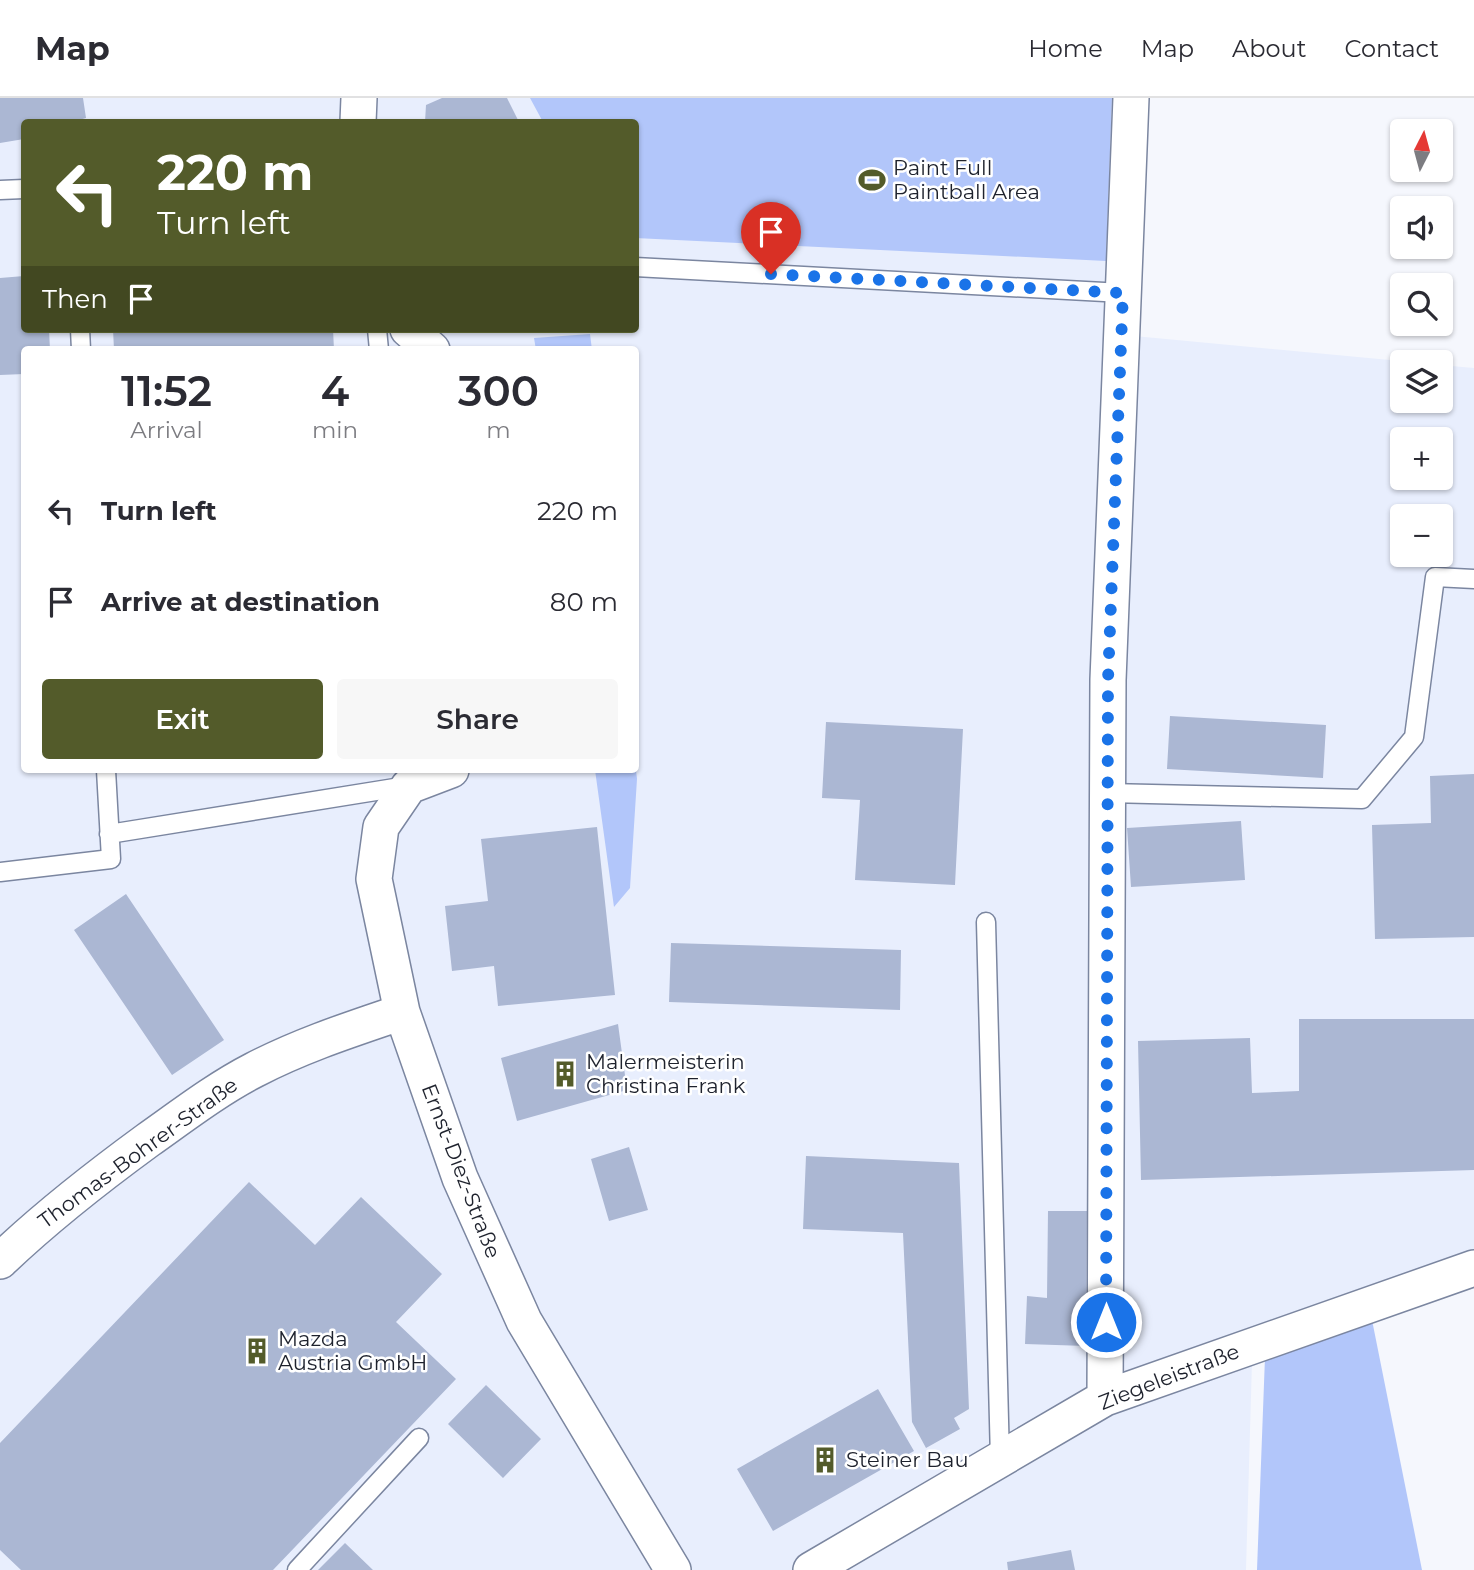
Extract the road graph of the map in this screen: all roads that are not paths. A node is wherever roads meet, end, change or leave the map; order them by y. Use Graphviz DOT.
graph roads {
  1 [pos="359,98"];
  2 [pos="1131,98"];
  3 [pos="358,119"];
  4 [pos="21,189"];
  5 [pos="0,190"];
  6 [pos="639,267"];
  7 [pos="1123,293"];
  8 [pos="413,333"];
  9 [pos="427,346"];
  10 [pos="1474,579"];
  11 [pos="106,773"];
  12 [pos="435,773"];
  13 [pos="408,778"];
  14 [pos="1108,793"];
  15 [pos="109,834"];
  16 [pos="0,872"];
  17 [pos="986,922"];
  18 [pos="402,1012"];
  19 [pos="0,1261"];
  20 [pos="1474,1268"];
  21 [pos="1105,1398"];
  22 [pos="419,1438"];
  23 [pos="1000,1460"];
  24 [pos="297,1570"];
  25 [pos="673,1570"];
  26 [pos="811,1570"];
  1 -- 3 [label="street"];
  2 -- 7 [label="street"];
  4 -- 5 [label="lane"];
  6 -- 7 [label="lane"];
  7 -- 14 [label="street"];
  8 -- 9 [label="street"];
  10 -- 14 [label="lane"];
  11 -- 15 [label="lane"];
  12 -- 13 [label="street"];
  13 -- 15 [label="lane"];
  13 -- 18 [label="street, Ernst-Diez-Straße"];
  14 -- 21 [label="street"];
  15 -- 16 [label="lane"];
  17 -- 23 [label="lane"];
  18 -- 19 [label="street, Thomas-Bohrer-Straße"];
  18 -- 25 [label="street, Ernst-Diez-Straße"];
  20 -- 21 [label="street, Ziegeleistraße"];
  21 -- 23 [label="street, Ziegeleistraße"];
  22 -- 24 [label="lane"];
  23 -- 26 [label="street, Ziegeleistraße"];
}
